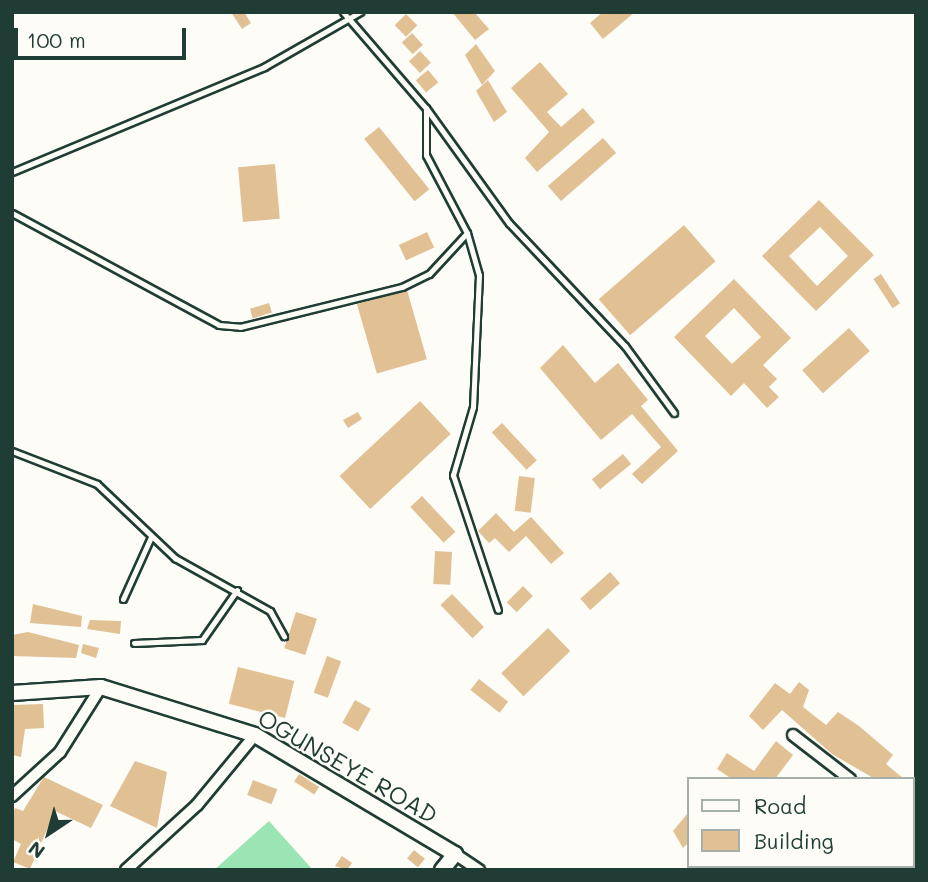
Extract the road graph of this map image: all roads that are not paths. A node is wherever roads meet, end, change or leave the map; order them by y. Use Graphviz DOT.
graph roads {
  1 [pos="343,12"];
  2 [pos="360,12"];
  3 [pos="352,20"];
  4 [pos="426,108"];
  5 [pos="12,172"];
  6 [pos="12,214"];
  7 [pos="467,233"];
  8 [pos="674,413"];
  9 [pos="12,452"];
  10 [pos="151,537"];
  11 [pos="237,590"];
  12 [pos="123,599"];
  13 [pos="498,610"];
  14 [pos="284,636"];
  15 [pos="134,643"];
  16 [pos="101,687"];
  17 [pos="12,694"];
  18 [pos="255,735"];
  19 [pos="793,735"];
  20 [pos="847,777"];
  21 [pos="12,796"];
  22 [pos="456,854"];
  23 [pos="125,870"];
  24 [pos="442,870"];
  25 [pos="479,870"];
  1 -- 3 [label="lane"];
  2 -- 3 [label="lane"];
  3 -- 4 [label="lane"];
  3 -- 5 [label="lane"];
  4 -- 7 [label="lane"];
  4 -- 8 [label="lane"];
  6 -- 7 [label="lane"];
  7 -- 13 [label="lane"];
  9 -- 10 [label="lane"];
  10 -- 11 [label="lane"];
  10 -- 12 [label="lane"];
  11 -- 14 [label="lane"];
  11 -- 15 [label="lane"];
  16 -- 17 [label="street, OGUNSEYE ROAD"];
  16 -- 18 [label="street, OGUNSEYE ROAD"];
  16 -- 21 [label="street"];
  18 -- 22 [label="street, OGUNSEYE ROAD"];
  18 -- 23 [label="street"];
  19 -- 20 [label="street"];
  22 -- 24 [label="street"];
  22 -- 25 [label="street"];
}
